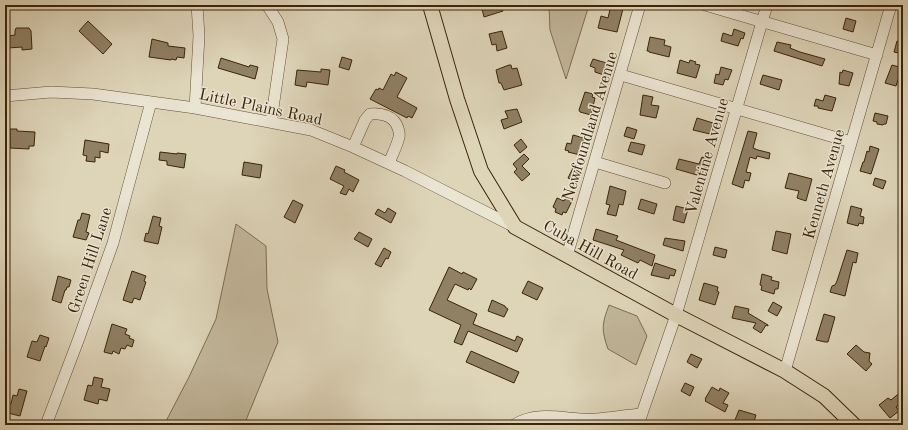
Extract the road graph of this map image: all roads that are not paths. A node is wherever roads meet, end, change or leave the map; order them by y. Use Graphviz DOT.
graph roads {
  1 [pos="198,5"];
  2 [pos="267,5"];
  3 [pos="430,5"];
  4 [pos="640,5"];
  5 [pos="705,5"];
  6 [pos="767,5"];
  7 [pos="891,5"];
  8 [pos="762,22"];
  9 [pos="877,55"];
  10 [pos="621,75"];
  11 [pos="5,96"];
  12 [pos="152,102"];
  13 [pos="195,108"];
  14 [pos="736,108"];
  15 [pos="272,122"];
  16 [pos="851,142"];
  17 [pos="353,147"];
  18 [pos="595,162"];
  19 [pos="388,163"];
  20 [pos="665,183"];
  21 [pos="515,227"];
  22 [pos="567,256"];
  23 [pos="676,315"];
  24 [pos="785,371"];
  25 [pos="642,414"];
  26 [pos="46,425"];
  27 [pos="514,425"];
  28 [pos="638,425"];
  29 [pos="854,425"];
  1 -- 13 [label="street"];
  2 -- 15 [label="street"];
  3 -- 21 [label="main road, Cuba Hill Road"];
  4 -- 10 [label="street, Newfoundland Avenue"];
  5 -- 8 [label="street"];
  6 -- 8 [label="street, Valentine Avenue"];
  7 -- 9 [label="street, Kenneth Avenue"];
  8 -- 9 [label="street"];
  8 -- 14 [label="street, Valentine Avenue"];
  9 -- 16 [label="street, Kenneth Avenue"];
  10 -- 14 [label="street"];
  10 -- 18 [label="street, Newfoundland Avenue"];
  11 -- 12 [label="street, Little Plains Road"];
  12 -- 13 [label="street, Little Plains Road"];
  12 -- 26 [label="street, Green Hill Lane"];
  13 -- 15 [label="street, Little Plains Road"];
  14 -- 16 [label="street"];
  14 -- 23 [label="street, Valentine Avenue"];
  15 -- 17 [label="street, Little Plains Road"];
  16 -- 24 [label="street, Kenneth Avenue"];
  17 -- 19 [label="street, Little Plains Road"];
  17 -- 19 [label="street"];
  18 -- 20 [label="street"];
  18 -- 22 [label="street, Newfoundland Avenue"];
  19 -- 21 [label="street, Little Plains Road"];
  21 -- 22 [label="main road, Cuba Hill Road"];
  22 -- 23 [label="main road, Cuba Hill Road"];
  23 -- 24 [label="main road, Cuba Hill Road"];
  23 -- 25 [label="street, Valentine Avenue"];
  24 -- 29 [label="main road, Cuba Hill Road"];
  25 -- 27 [label="street"];
  25 -- 28 [label="street, Valentine Avenue"];
}
